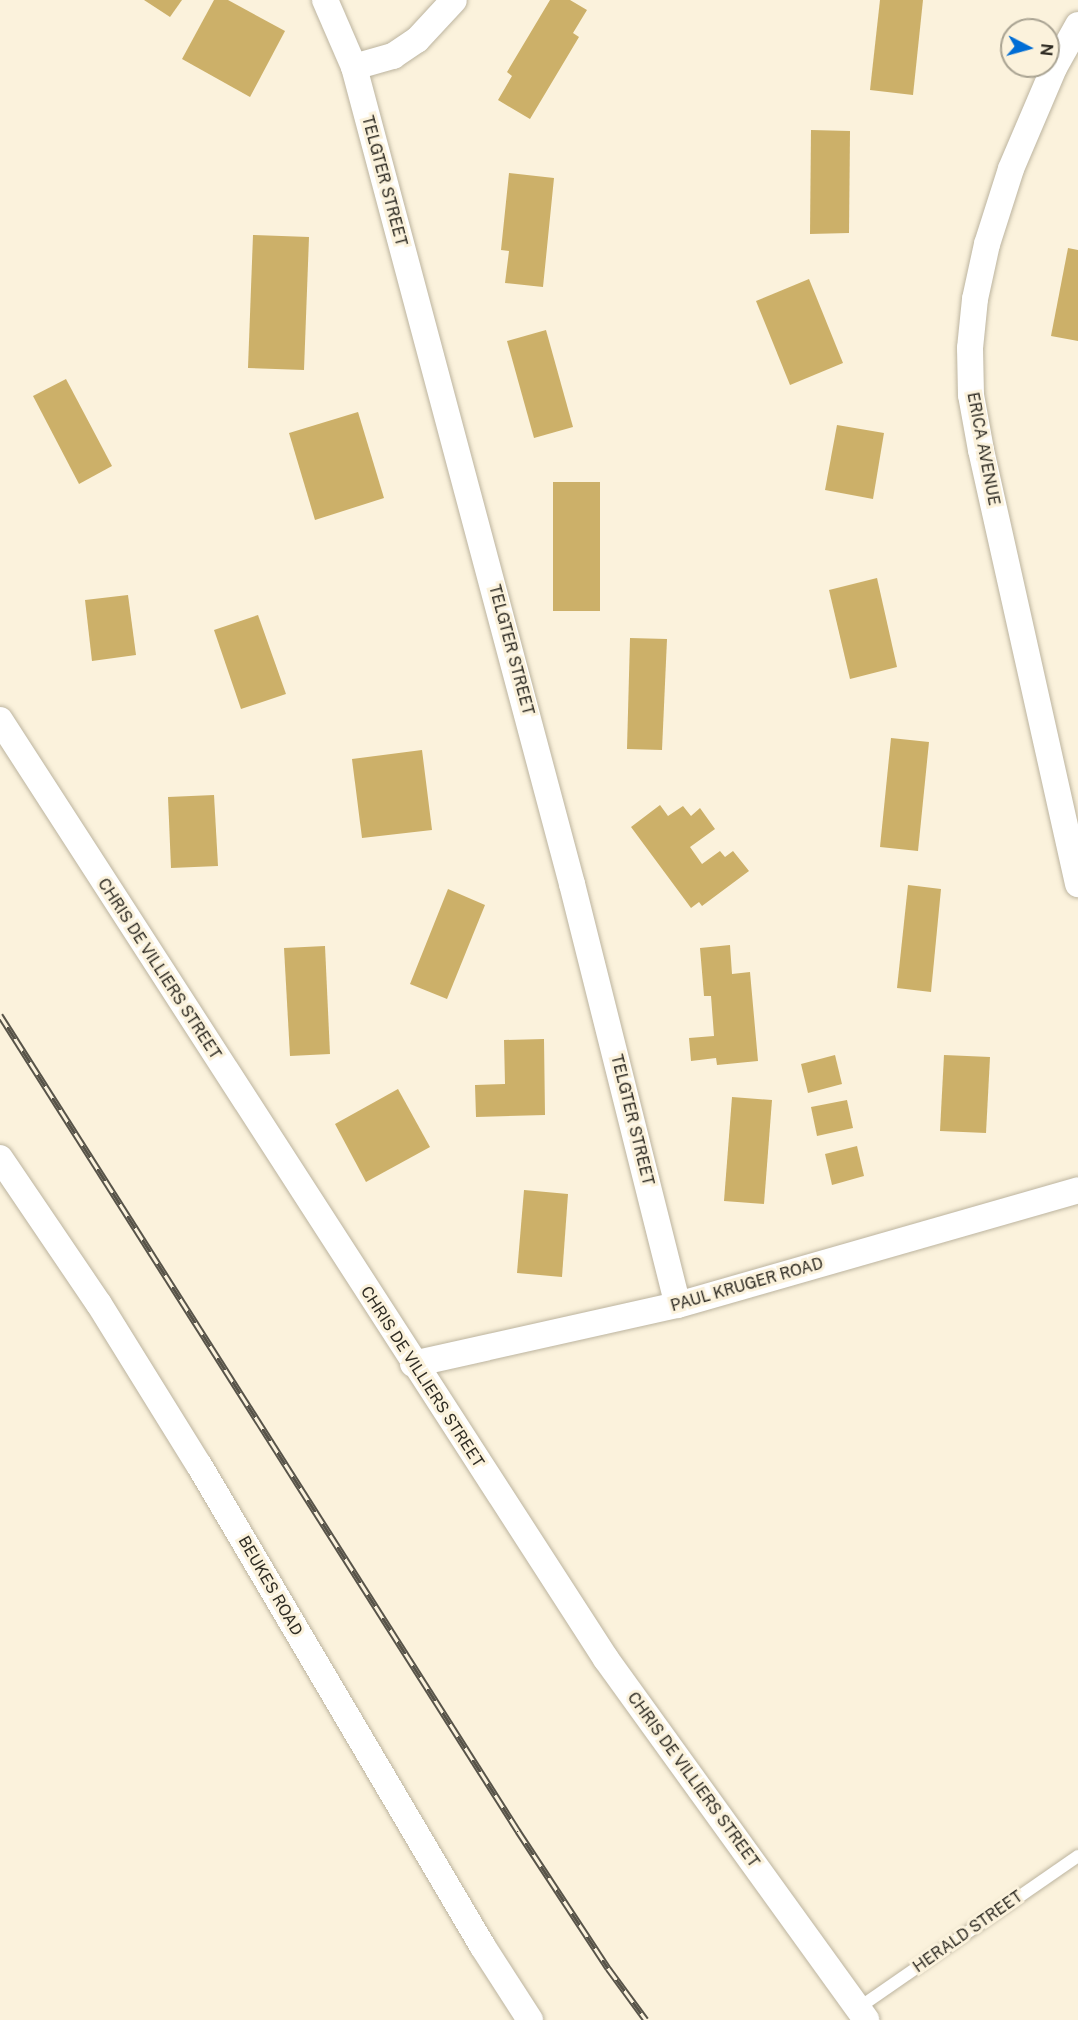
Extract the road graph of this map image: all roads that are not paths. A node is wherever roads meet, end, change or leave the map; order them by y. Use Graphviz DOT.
graph roads {
  1 [pos="325,0"];
  2 [pos="454,0"];
  3 [pos="1078,25"];
  4 [pos="354,67"];
  5 [pos="0,720"];
  6 [pos="1078,884"];
  7 [pos="0,1158"];
  8 [pos="1078,1190"];
  9 [pos="678,1305"];
  10 [pos="413,1364"];
  11 [pos="1078,1856"];
  12 [pos="862,2014"];
  13 [pos="531,2020"];
  1 -- 4 [label="street, TELGTER STREET"];
  2 -- 4 [label="street"];
  3 -- 6 [label="street, ERICA AVENUE"];
  4 -- 9 [label="street, TELGTER STREET"];
  5 -- 10 [label="street, CHRIS DE VILLIERS STREET"];
  7 -- 13 [label="street, BEUKES ROAD"];
  8 -- 9 [label="street, PAUL KRUGER ROAD"];
  9 -- 10 [label="street, PAUL KRUGER ROAD"];
  10 -- 12 [label="street, CHRIS DE VILLIERS STREET"];
  11 -- 12 [label="lane, HERALD STREET"];
}
